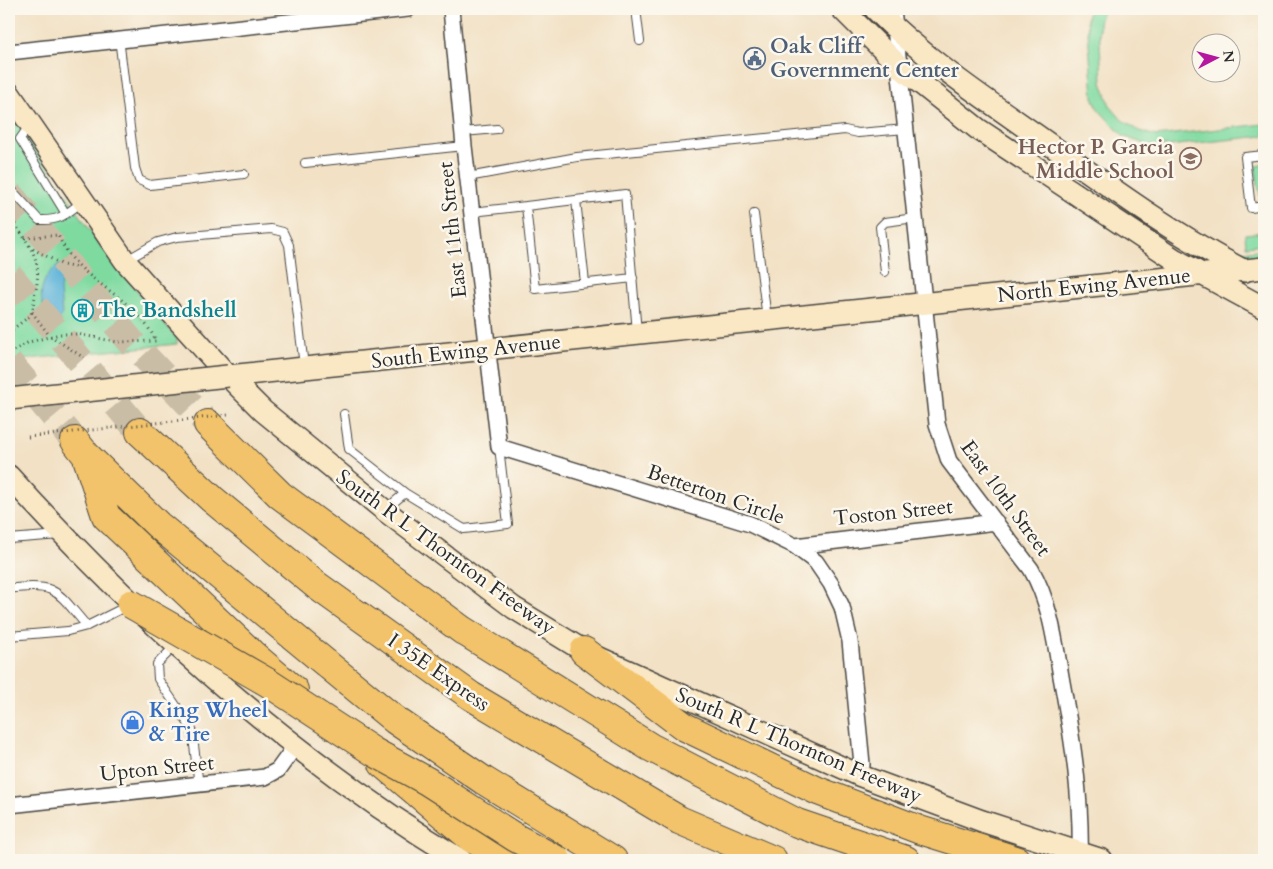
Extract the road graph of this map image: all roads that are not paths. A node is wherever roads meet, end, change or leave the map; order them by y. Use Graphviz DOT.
graph roads {
  1 [pos="408,9"];
  2 [pos="451,9"];
  3 [pos="636,9"];
  4 [pos="842,9"];
  5 [pos="875,9"];
  6 [pos="894,19"];
  7 [pos="119,38"];
  8 [pos="640,41"];
  9 [pos="9,52"];
  10 [pos="900,67"];
  11 [pos="9,93"];
  12 [pos="30,124"];
  13 [pos="497,129"];
  14 [pos="906,129"];
  15 [pos="464,139"];
  16 [pos="1264,155"];
  17 [pos="305,163"];
  18 [pos="1085,169"];
  19 [pos="244,174"];
  20 [pos="468,177"];
  21 [pos="9,187"];
  22 [pos="1072,191"];
  23 [pos="576,200"];
  24 [pos="84,201"];
  25 [pos="526,206"];
  26 [pos="1264,206"];
  27 [pos="472,212"];
  28 [pos="66,214"];
  29 [pos="754,214"];
  30 [pos="915,218"];
  31 [pos="125,260"];
  32 [pos="1254,269"];
  33 [pos="884,272"];
  34 [pos="1200,275"];
  35 [pos="633,278"];
  36 [pos="1264,281"];
  37 [pos="584,283"];
  38 [pos="924,302"];
  39 [pos="1264,308"];
  40 [pos="768,319"];
  41 [pos="637,332"];
  42 [pos="487,348"];
  43 [pos="304,368"];
  44 [pos="228,376"];
  45 [pos="9,399"];
  46 [pos="344,414"];
  47 [pos="218,420"];
  48 [pos="140,432"];
  49 [pos="499,447"];
  50 [pos="9,476"];
  51 [pos="405,493"];
  52 [pos="384,510"];
  53 [pos="996,522"];
  54 [pos="62,534"];
  55 [pos="9,539"];
  56 [pos="795,546"];
  57 [pos="9,589"];
  58 [pos="131,604"];
  59 [pos="88,626"];
  60 [pos="9,636"];
  61 [pos="176,645"];
  62 [pos="584,651"];
  63 [pos="296,745"];
  64 [pos="861,776"];
  65 [pos="199,786"];
  66 [pos="9,805"];
  67 [pos="1080,857"];
  68 [pos="462,860"];
  69 [pos="510,860"];
  70 [pos="557,860"];
  71 [pos="613,860"];
  72 [pos="773,860"];
  73 [pos="906,860"];
  74 [pos="1016,860"];
  75 [pos="1102,860"];
  1 -- 7 [label="street"];
  2 -- 15 [label="street, East 11th Street"];
  3 -- 8 [label="lane"];
  4 -- 10 [label="main road"];
  5 -- 6 [label="main road"];
  6 -- 10 [label="street, East 10th Street"];
  6 -- 18 [label="main road"];
  7 -- 9 [label="street"];
  7 -- 19 [label="lane"];
  10 -- 14 [label="street, East 10th Street"];
  10 -- 22 [label="main road"];
  11 -- 12 [label="main road, South R L Thornton Freeway"];
  12 -- 24 [label="main road, South R L Thornton Freeway"];
  12 -- 28 [label="lane"];
  13 -- 15 [label="lane"];
  14 -- 20 [label="lane"];
  14 -- 30 [label="street, East 10th Street"];
  15 -- 17 [label="lane"];
  15 -- 20 [label="street, East 11th Street"];
  16 -- 26 [label="lane"];
  18 -- 22 [label="main road"];
  18 -- 32 [label="main road"];
  20 -- 27 [label="street, East 11th Street"];
  21 -- 28 [label="lane"];
  22 -- 34 [label="main road"];
  23 -- 25 [label="lane"];
  23 -- 35 [label="lane"];
  23 -- 37 [label="lane"];
  24 -- 28 [label="lane"];
  24 -- 31 [label="main road, South R L Thornton Freeway"];
  25 -- 27 [label="lane"];
  25 -- 37 [label="lane"];
  27 -- 42 [label="street, East 11th Street"];
  29 -- 40 [label="lane"];
  30 -- 33 [label="lane"];
  30 -- 38 [label="street, East 10th Street"];
  31 -- 43 [label="lane"];
  31 -- 44 [label="main road, South R L Thornton Freeway"];
  32 -- 34 [label="main road, North Ewing Avenue"];
  32 -- 36 [label="main road"];
  34 -- 38 [label="main road, North Ewing Avenue"];
  34 -- 39 [label="main road"];
  35 -- 37 [label="lane"];
  35 -- 41 [label="lane"];
  38 -- 40 [label="main road, South Ewing Avenue"];
  38 -- 53 [label="street, East 10th Street"];
  40 -- 41 [label="main road, South Ewing Avenue"];
  41 -- 42 [label="main road, South Ewing Avenue"];
  42 -- 43 [label="main road, South Ewing Avenue"];
  42 -- 49 [label="street, East 11th Street"];
  43 -- 44 [label="main road, South Ewing Avenue"];
  44 -- 45 [label="main road, South Ewing Avenue, bridge"];
  44 -- 52 [label="main road, South R L Thornton Freeway"];
  46 -- 51 [label="lane"];
  47 -- 73 [label="highway"];
  48 -- 72 [label="highway, I 35E Express"];
  49 -- 51 [label="lane"];
  49 -- 56 [label="street, Betterton Circle"];
  50 -- 54 [label="main road"];
  51 -- 52 [label="lane"];
  52 -- 62 [label="main road, South R L Thornton Freeway"];
  53 -- 56 [label="street, Toston Street"];
  53 -- 67 [label="street, East 10th Street"];
  54 -- 55 [label="lane"];
  54 -- 58 [label="main road"];
  56 -- 64 [label="street, Betterton Circle"];
  57 -- 59 [label="lane"];
  58 -- 59 [label="lane"];
  58 -- 61 [label="main road"];
  58 -- 70 [label="highway, bridge"];
  59 -- 60 [label="lane"];
  61 -- 63 [label="main road"];
  61 -- 65 [label="lane"];
  62 -- 64 [label="main road, South R L Thornton Freeway"];
  62 -- 74 [label="highway"];
  63 -- 65 [label="street, Upton Street"];
  63 -- 68 [label="main road"];
  64 -- 67 [label="main road, South R L Thornton Freeway"];
  65 -- 66 [label="street, Upton Street"];
  67 -- 75 [label="main road, South R L Thornton Freeway"];
  69 -- 71 [label="highway"];
}
